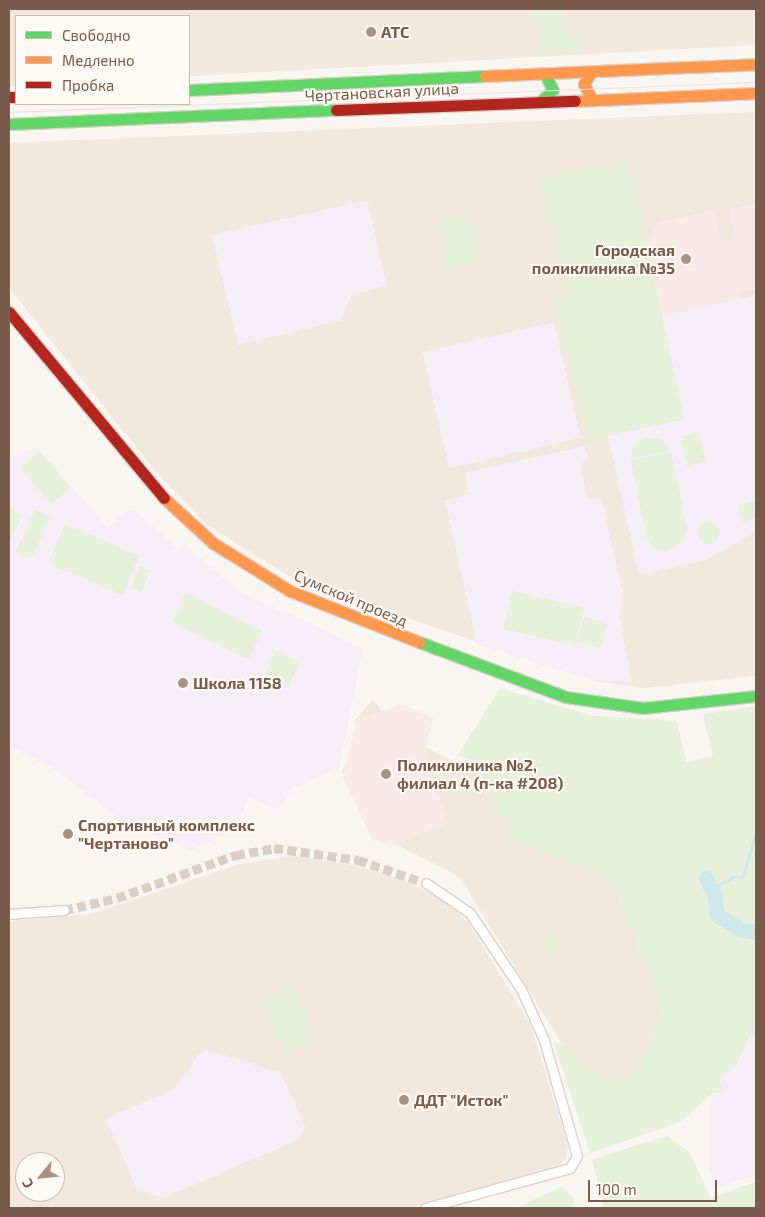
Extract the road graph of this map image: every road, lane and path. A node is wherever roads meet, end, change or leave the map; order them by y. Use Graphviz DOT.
graph roads {
  1 [pos="756,64"];
  2 [pos="590,72"];
  3 [pos="545,74"];
  4 [pos="190,90"];
  5 [pos="756,93"];
  6 [pos="591,98"];
  7 [pos="541,101"];
  8 [pos="9,124"];
  9 [pos="9,312"];
  10 [pos="756,696"];
  11 [pos="426,883"];
  12 [pos="64,910"];
  13 [pos="9,914"];
  14 [pos="425,1208"];
  1 -- 2 [label="main road, Чертановская улица"];
  2 -- 3 [label="main road, Чертановская улица"];
  2 -- 6 [label="main road"];
  3 -- 4 [label="main road, Чертановская улица"];
  3 -- 7 [label="main road"];
  5 -- 6 [label="main road, Чертановская улица"];
  6 -- 7 [label="main road, Чертановская улица"];
  7 -- 8 [label="main road, Чертановская улица"];
  9 -- 10 [label="main road, Сумской проезд"];
  11 -- 14 [label="street"];
  12 -- 13 [label="street"];
}
